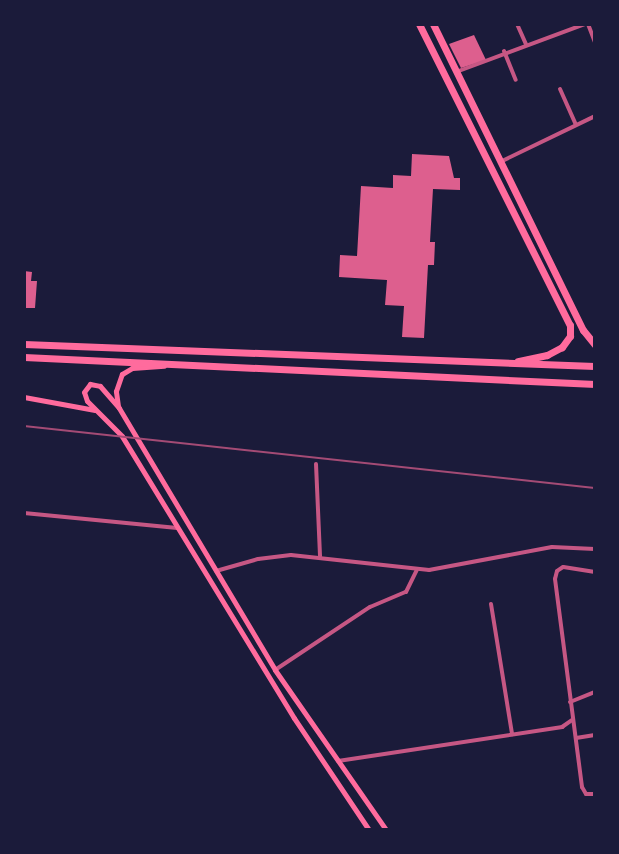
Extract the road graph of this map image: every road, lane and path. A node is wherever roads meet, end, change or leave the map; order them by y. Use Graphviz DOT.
graph roads {
  1 [pos="419,24"];
  2 [pos="433,24"];
  3 [pos="517,24"];
  4 [pos="586,24"];
  5 [pos="595,42"];
  6 [pos="526,44"];
  7 [pos="504,51"];
  8 [pos="456,72"];
  9 [pos="516,80"];
  10 [pos="560,89"];
  11 [pos="595,116"];
  12 [pos="576,125"];
  13 [pos="499,162"];
  14 [pos="24,344"];
  15 [pos="595,345"];
  16 [pos="24,357"];
  17 [pos="506,364"];
  18 [pos="188,365"];
  19 [pos="595,366"];
  20 [pos="595,384"];
  21 [pos="24,397"];
  22 [pos="119,408"];
  23 [pos="95,410"];
  24 [pos="316,464"];
  25 [pos="24,513"];
  26 [pos="177,528"];
  27 [pos="595,549"];
  28 [pos="320,556"];
  29 [pos="417,568"];
  30 [pos="215,572"];
  31 [pos="595,572"];
  32 [pos="491,604"];
  33 [pos="275,670"];
  34 [pos="595,692"];
  35 [pos="570,702"];
  36 [pos="572,720"];
  37 [pos="562,727"];
  38 [pos="574,731"];
  39 [pos="512,734"];
  40 [pos="595,735"];
  41 [pos="576,738"];
  42 [pos="338,761"];
  43 [pos="595,794"];
  44 [pos="369,830"];
  45 [pos="386,830"];
  1 -- 17 [label="highway"];
  2 -- 8 [label="highway"];
  3 -- 6 [label="street"];
  4 -- 5 [label="street"];
  4 -- 6 [label="street"];
  6 -- 7 [label="street"];
  7 -- 8 [label="street"];
  7 -- 9 [label="street"];
  8 -- 13 [label="highway"];
  10 -- 12 [label="street"];
  11 -- 12 [label="street"];
  12 -- 13 [label="street"];
  13 -- 15 [label="highway"];
  14 -- 17 [label="highway"];
  16 -- 18 [label="highway"];
  17 -- 19 [label="highway"];
  18 -- 20 [label="highway"];
  18 -- 22 [label="main road"];
  21 -- 23 [label="main road"];
  22 -- 23 [label="main road"];
  22 -- 30 [label="main road"];
  23 -- 26 [label="main road"];
  24 -- 28 [label="street"];
  25 -- 26 [label="street"];
  26 -- 44 [label="main road"];
  27 -- 29 [label="street"];
  28 -- 29 [label="street"];
  28 -- 30 [label="street"];
  29 -- 33 [label="street"];
  30 -- 33 [label="main road"];
  31 -- 35 [label="street"];
  32 -- 39 [label="street"];
  33 -- 42 [label="main road"];
  34 -- 35 [label="street"];
  35 -- 36 [label="street"];
  36 -- 37 [label="street"];
  36 -- 38 [label="street"];
  37 -- 38 [label="street"];
  37 -- 39 [label="street"];
  38 -- 41 [label="street"];
  39 -- 42 [label="street"];
  40 -- 41 [label="street"];
  41 -- 43 [label="street"];
  42 -- 45 [label="main road"];
}
